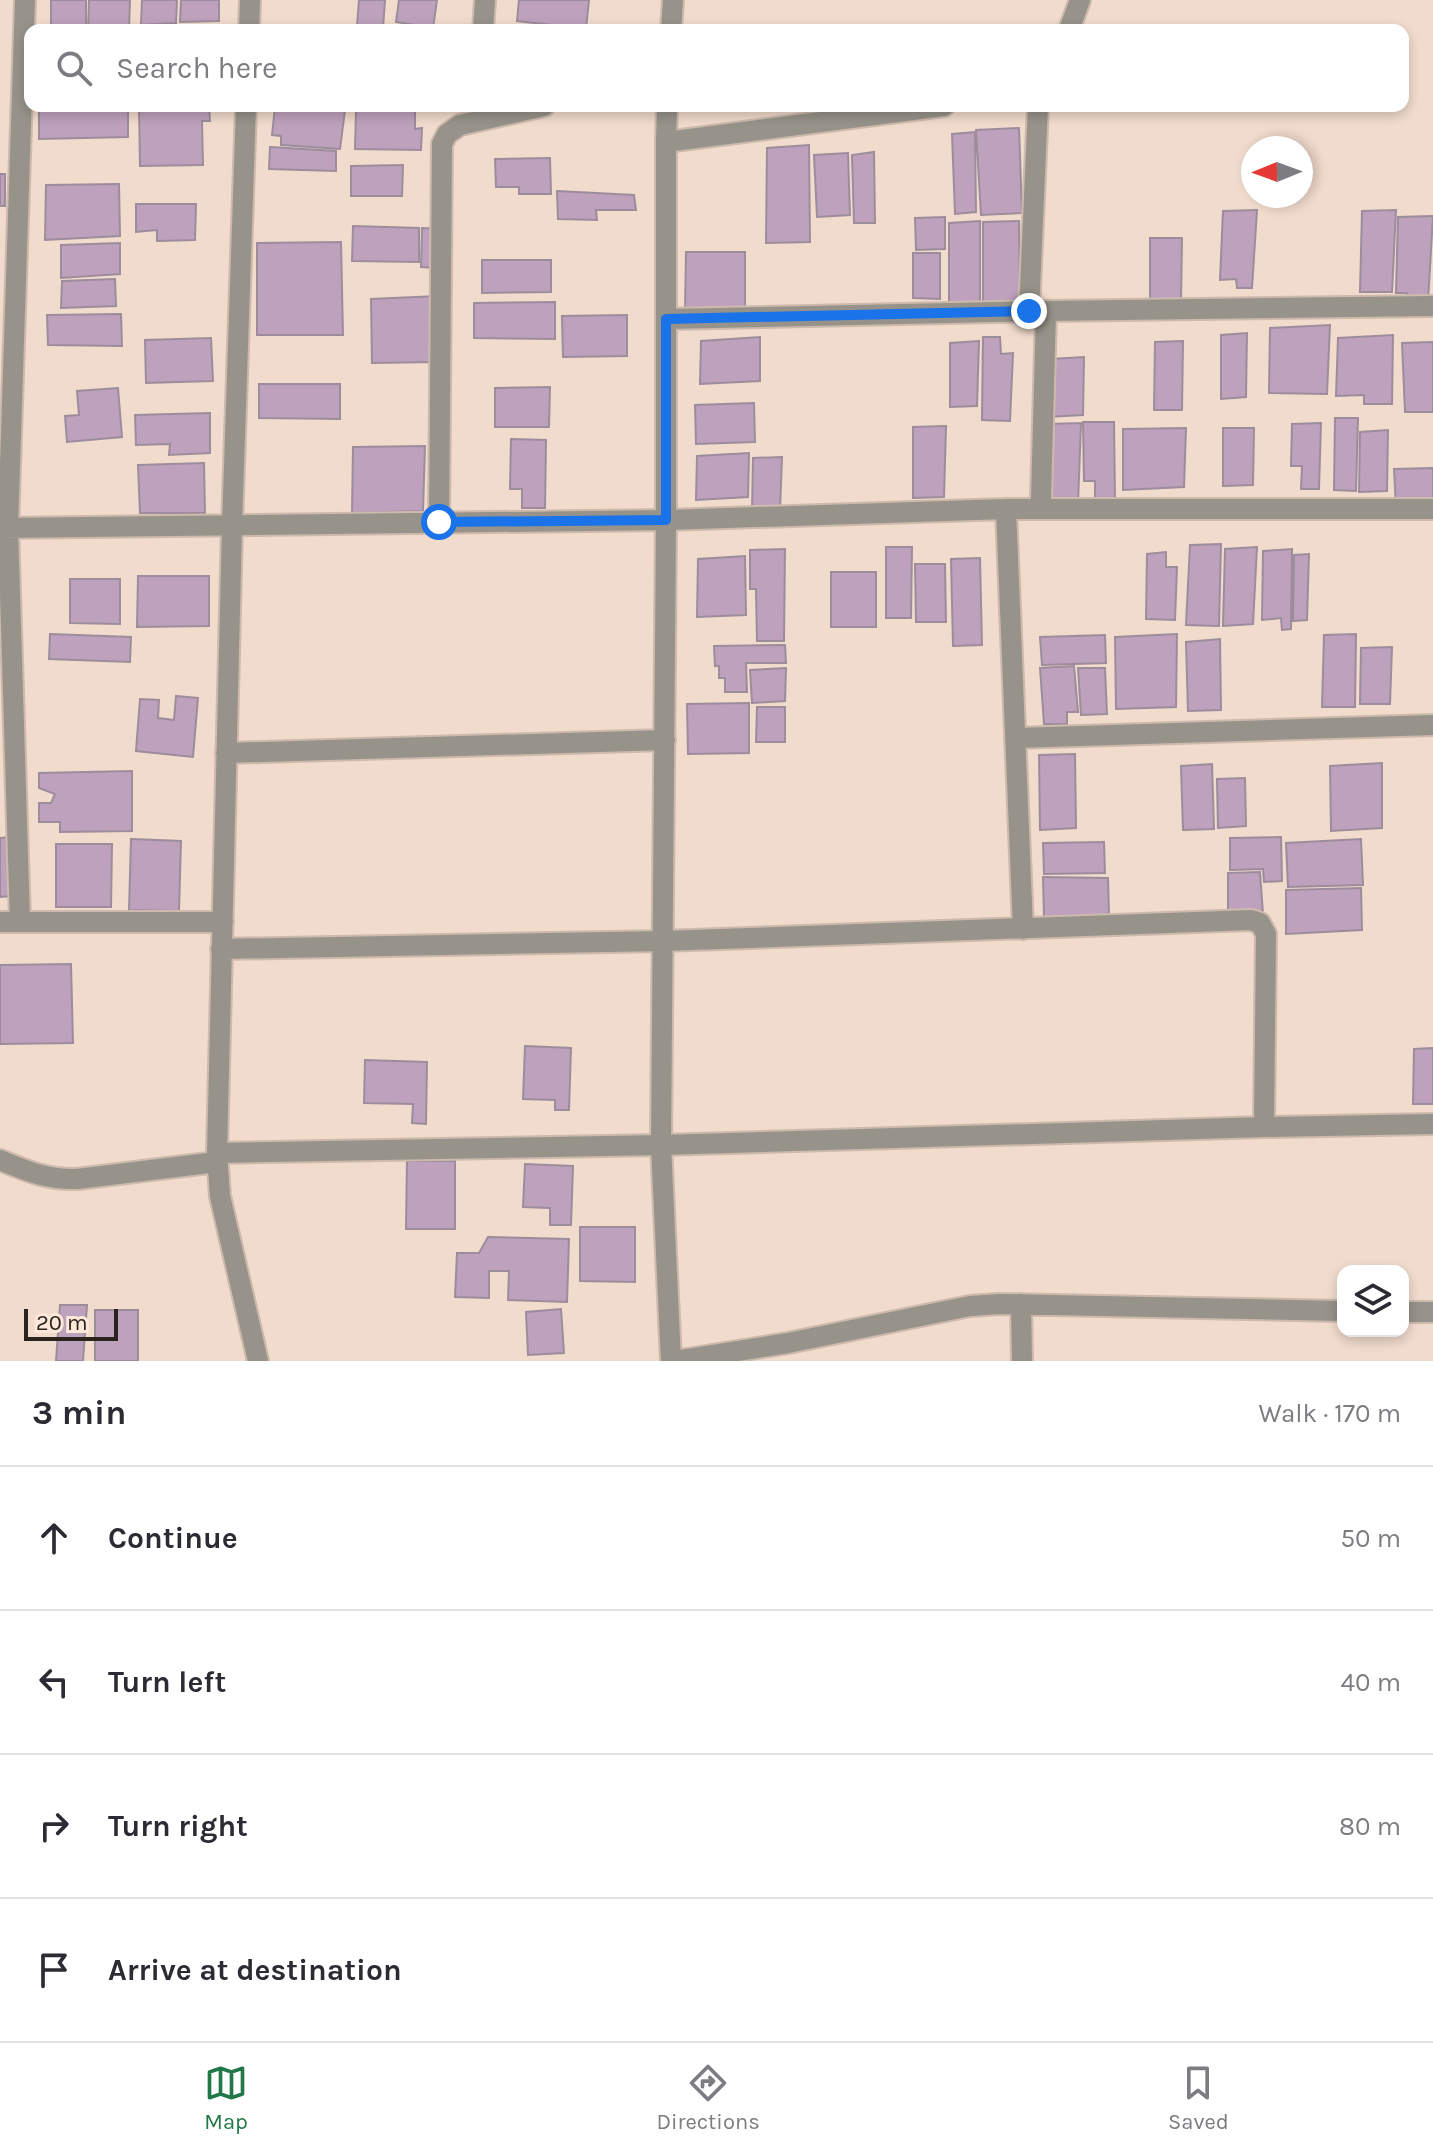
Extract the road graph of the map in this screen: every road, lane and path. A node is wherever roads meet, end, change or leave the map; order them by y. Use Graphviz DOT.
graph roads {
  1 [pos="25,0"];
  2 [pos="250,0"];
  3 [pos="485,0"];
  4 [pos="673,0"];
  5 [pos="1080,0"];
  6 [pos="24,24"];
  7 [pos="249,24"];
  8 [pos="483,24"];
  9 [pos="671,24"];
  10 [pos="1071,24"];
  11 [pos="24,25"];
  12 [pos="246,112"];
  13 [pos="479,112"];
  14 [pos="517,112"];
  15 [pos="667,112"];
  16 [pos="898,112"];
  17 [pos="1038,112"];
  18 [pos="460,125"];
  19 [pos="666,142"];
  20 [pos="1433,306"];
  21 [pos="1037,311"];
  22 [pos="666,319"];
  23 [pos="1006,509"];
  24 [pos="1039,509"];
  25 [pos="1433,509"];
  26 [pos="666,520"];
  27 [pos="439,522"];
  28 [pos="232,526"];
  29 [pos="4,528"];
  30 [pos="1433,725"];
  31 [pos="1015,738"];
  32 [pos="665,740"];
  33 [pos="226,753"];
  34 [pos="10,922"];
  35 [pos="223,922"];
  36 [pos="1023,929"];
  37 [pos="663,941"];
  38 [pos="221,949"];
  39 [pos="1433,1124"];
  40 [pos="1264,1127"];
  41 [pos="661,1145"];
  42 [pos="217,1157"];
  43 [pos="0,1160"];
  44 [pos="1021,1304"];
  45 [pos="1337,1311"];
  46 [pos="1409,1312"];
  47 [pos="1433,1312"];
  48 [pos="787,1352"];
  49 [pos="258,1361"];
  50 [pos="673,1361"];
  51 [pos="1022,1361"];
  1 -- 6 [label="street"];
  2 -- 7 [label="street"];
  3 -- 8 [label="street"];
  4 -- 9 [label="street"];
  5 -- 10 [label="street"];
  11 -- 29 [label="street"];
  12 -- 28 [label="street"];
  13 -- 18 [label="street"];
  14 -- 18 [label="street"];
  15 -- 19 [label="street"];
  16 -- 19 [label="street"];
  17 -- 21 [label="street"];
  18 -- 27 [label="street"];
  19 -- 22 [label="street"];
  20 -- 21 [label="street"];
  21 -- 22 [label="street"];
  21 -- 24 [label="street"];
  22 -- 26 [label="street"];
  23 -- 24 [label="street"];
  23 -- 26 [label="street"];
  23 -- 31 [label="street"];
  24 -- 25 [label="street"];
  26 -- 27 [label="street"];
  26 -- 32 [label="street"];
  27 -- 28 [label="street"];
  28 -- 29 [label="street"];
  28 -- 33 [label="street"];
  29 -- 34 [label="street"];
  30 -- 31 [label="street"];
  31 -- 36 [label="street"];
  32 -- 33 [label="street"];
  32 -- 37 [label="street"];
  33 -- 35 [label="street"];
  34 -- 35 [label="street"];
  35 -- 38 [label="street"];
  36 -- 37 [label="street"];
  36 -- 40 [label="street"];
  37 -- 38 [label="street"];
  37 -- 41 [label="street"];
  38 -- 42 [label="street"];
  39 -- 40 [label="street"];
  40 -- 41 [label="street"];
  41 -- 42 [label="street"];
  41 -- 50 [label="street"];
  42 -- 43 [label="street"];
  42 -- 49 [label="street"];
  44 -- 45 [label="street"];
  44 -- 48 [label="street"];
  44 -- 51 [label="street"];
  46 -- 47 [label="street"];
  48 -- 50 [label="street"];
}
